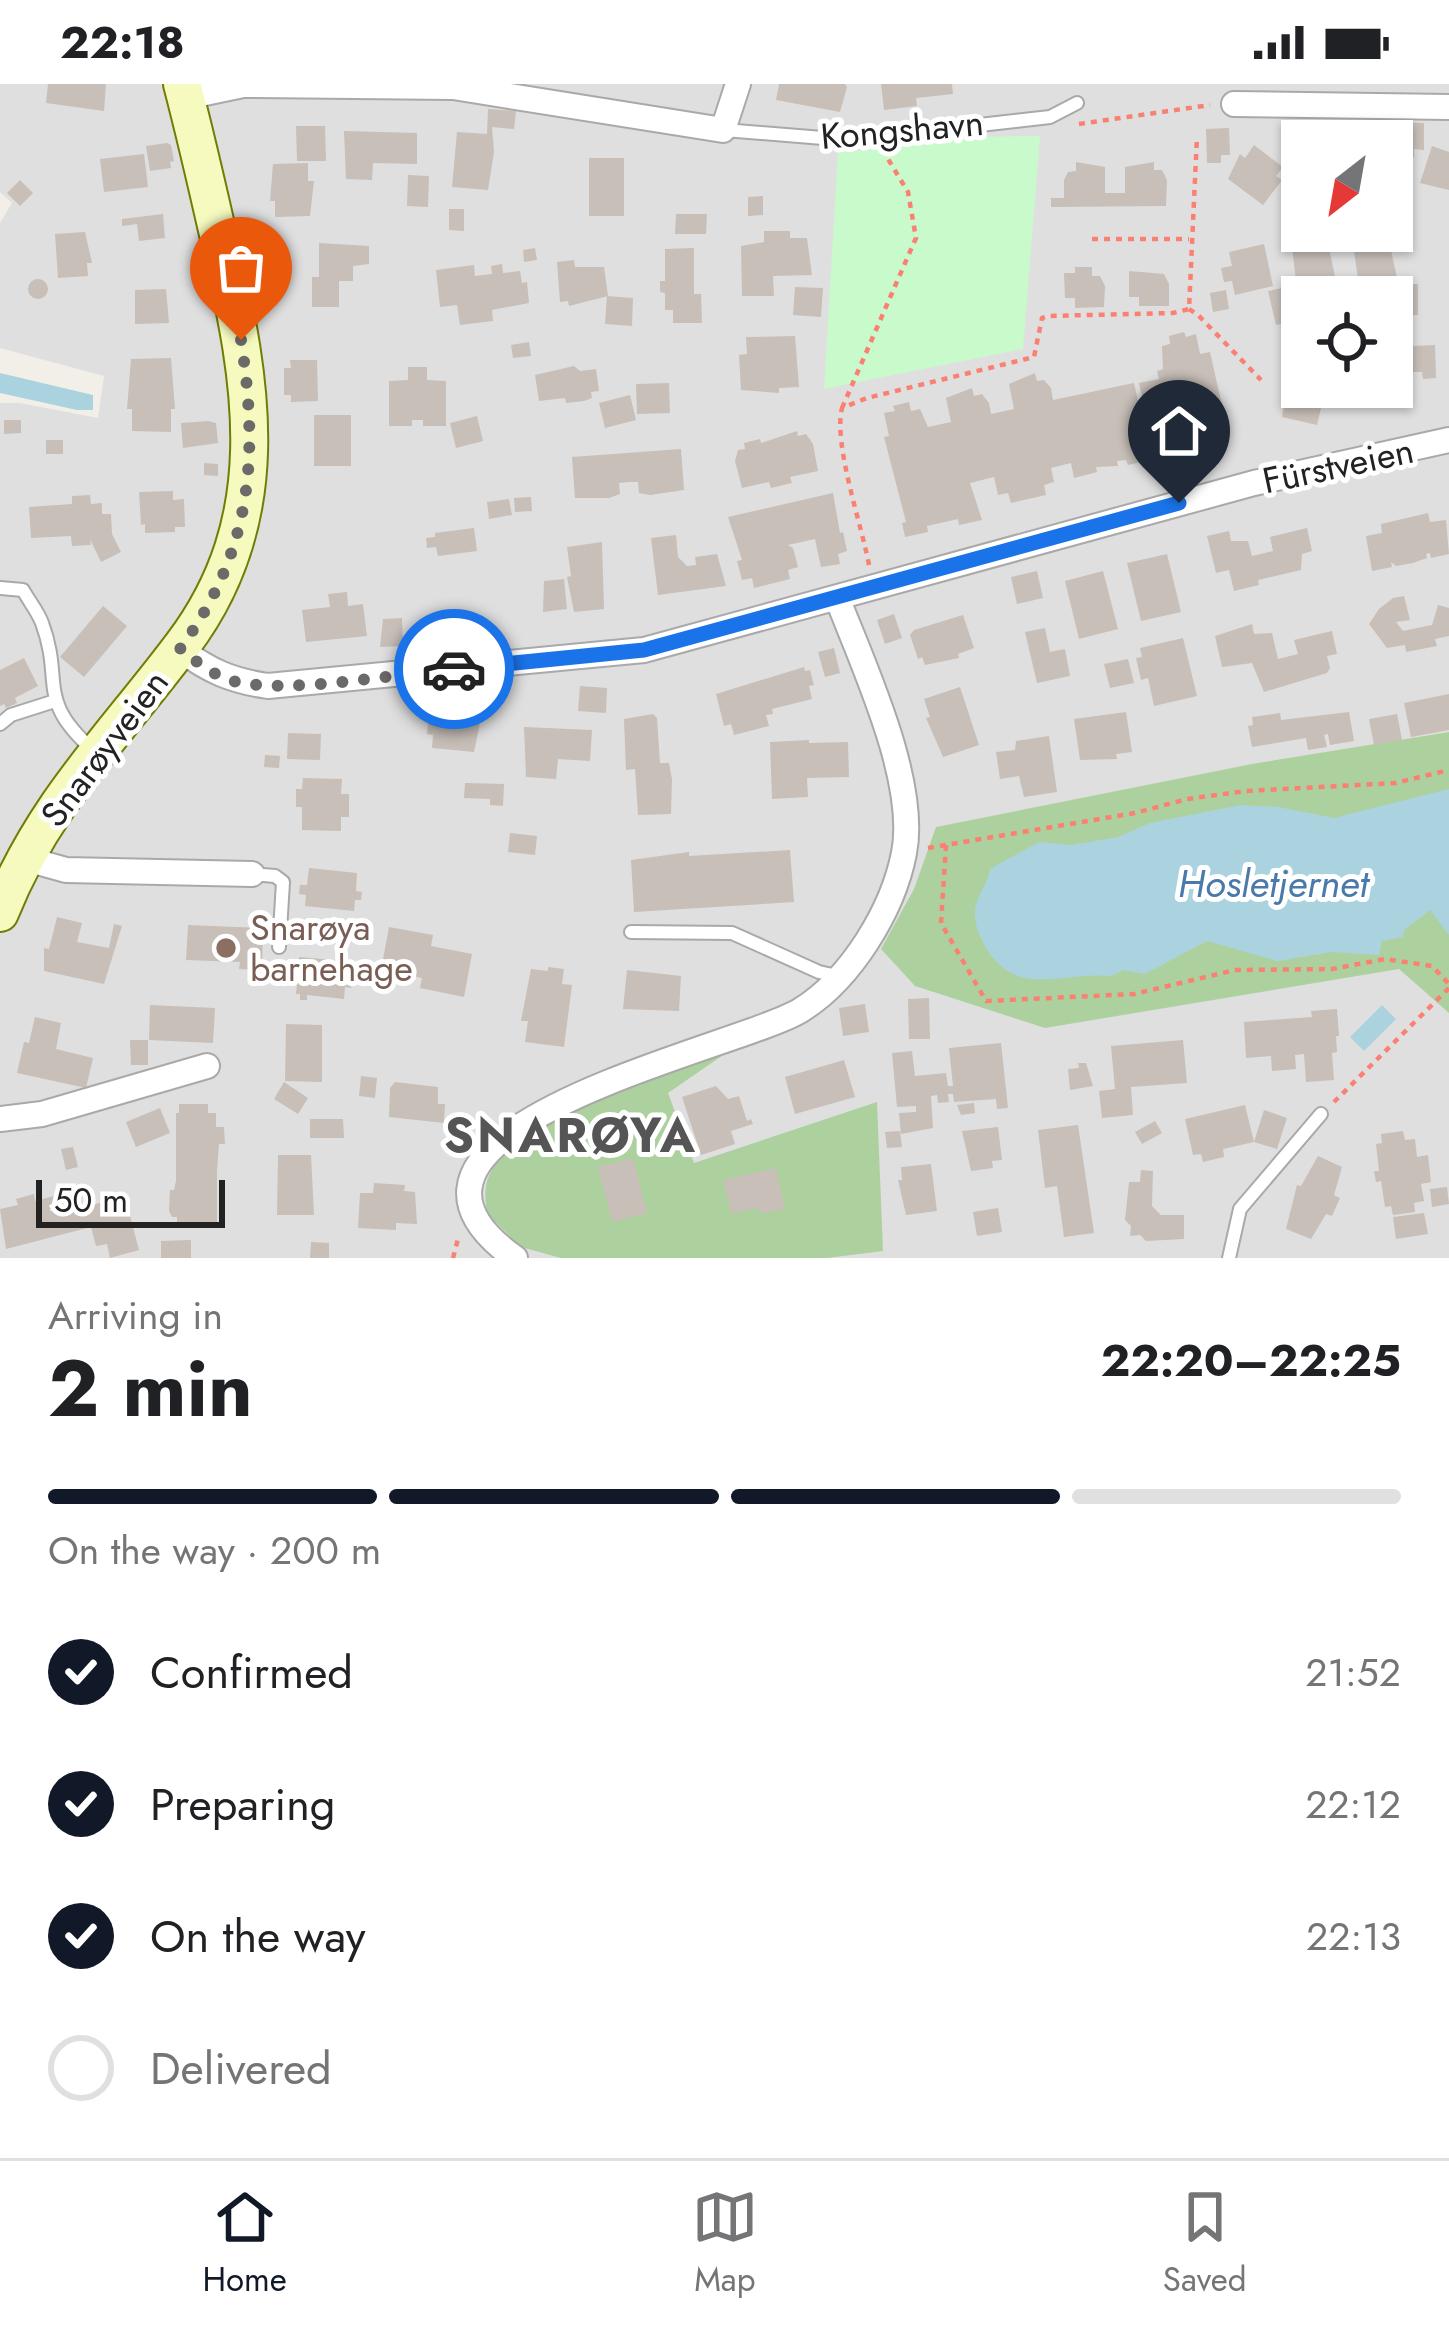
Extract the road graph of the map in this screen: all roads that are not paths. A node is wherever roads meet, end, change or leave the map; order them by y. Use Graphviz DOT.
graph roads {
  1 [pos="738,84"];
  2 [pos="243,85"];
  3 [pos="454,86"];
  4 [pos="184,90"];
  5 [pos="1077,103"];
  6 [pos="1234,104"];
  7 [pos="1449,107"];
  8 [pos="723,130"];
  9 [pos="1449,440"];
  10 [pos="0,588"];
  11 [pos="838,600"];
  12 [pos="180,649"];
  13 [pos="55,701"];
  14 [pos="0,724"];
  15 [pos="94,751"];
  16 [pos="23,858"];
  17 [pos="252,874"];
  18 [pos="0,913"];
  19 [pos="631,932"];
  20 [pos="280,947"];
  21 [pos="838,976"];
  22 [pos="207,1066"];
  23 [pos="1321,1114"];
  24 [pos="0,1119"];
  25 [pos="515,1258"];
  26 [pos="1228,1258"];
  1 -- 8 [label="street"];
  2 -- 3 [label="street, Kongshavn"];
  2 -- 4 [label="street, Kongshavn"];
  3 -- 8 [label="street, Kongshavn"];
  4 -- 12 [label="street, Snarøyveien"];
  5 -- 8 [label="lane, Kongshavn"];
  6 -- 7 [label="street"];
  9 -- 11 [label="street, Fürstveien"];
  10 -- 13 [label="lane"];
  11 -- 12 [label="street, Fürstveien"];
  11 -- 21 [label="street"];
  12 -- 15 [label="street, Snarøyveien"];
  13 -- 14 [label="lane"];
  13 -- 15 [label="lane"];
  15 -- 16 [label="street, Snarøyveien"];
  16 -- 17 [label="street, Snarøyveien"];
  16 -- 18 [label="street, Snarøyveien"];
  17 -- 20 [label="lane"];
  19 -- 21 [label="lane"];
  21 -- 25 [label="street"];
  22 -- 24 [label="street"];
  23 -- 26 [label="lane"];
}
